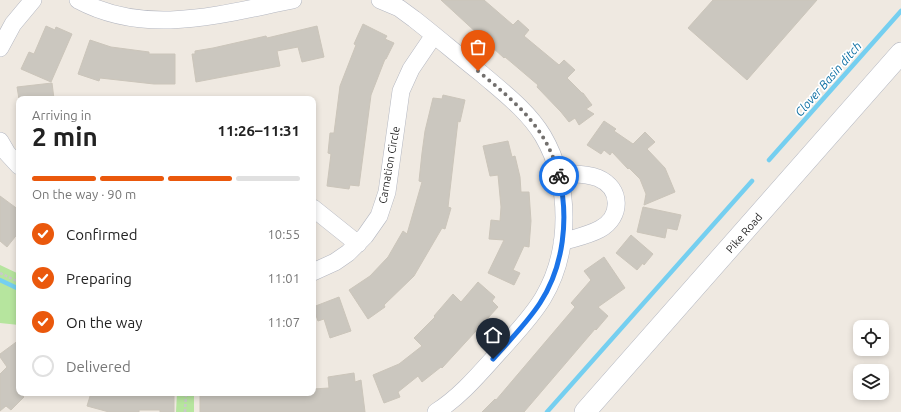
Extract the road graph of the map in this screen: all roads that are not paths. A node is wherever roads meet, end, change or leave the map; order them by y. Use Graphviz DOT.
graph roads {
  1 [pos="33,0"];
  2 [pos="78,0"];
  3 [pos="292,0"];
  4 [pos="380,0"];
  5 [pos="434,35"];
  6 [pos="0,48"];
  7 [pos="901,53"];
  8 [pos="0,141"];
  9 [pos="16,163"];
  10 [pos="558,173"];
  11 [pos="316,210"];
  12 [pos="562,242"];
  13 [pos="358,244"];
  14 [pos="316,271"];
  15 [pos="436,412"];
  16 [pos="585,412"];
  1 -- 6 [label="street"];
  2 -- 3 [label="street"];
  4 -- 5 [label="street"];
  5 -- 10 [label="street"];
  5 -- 13 [label="street, Carnation Circle"];
  7 -- 16 [label="street, Pike Road"];
  8 -- 9 [label="street"];
  10 -- 12 [label="street"];
  10 -- 12 [label="street"];
  11 -- 13 [label="street"];
  12 -- 15 [label="street"];
  13 -- 14 [label="street, Carnation Circle"];
}
